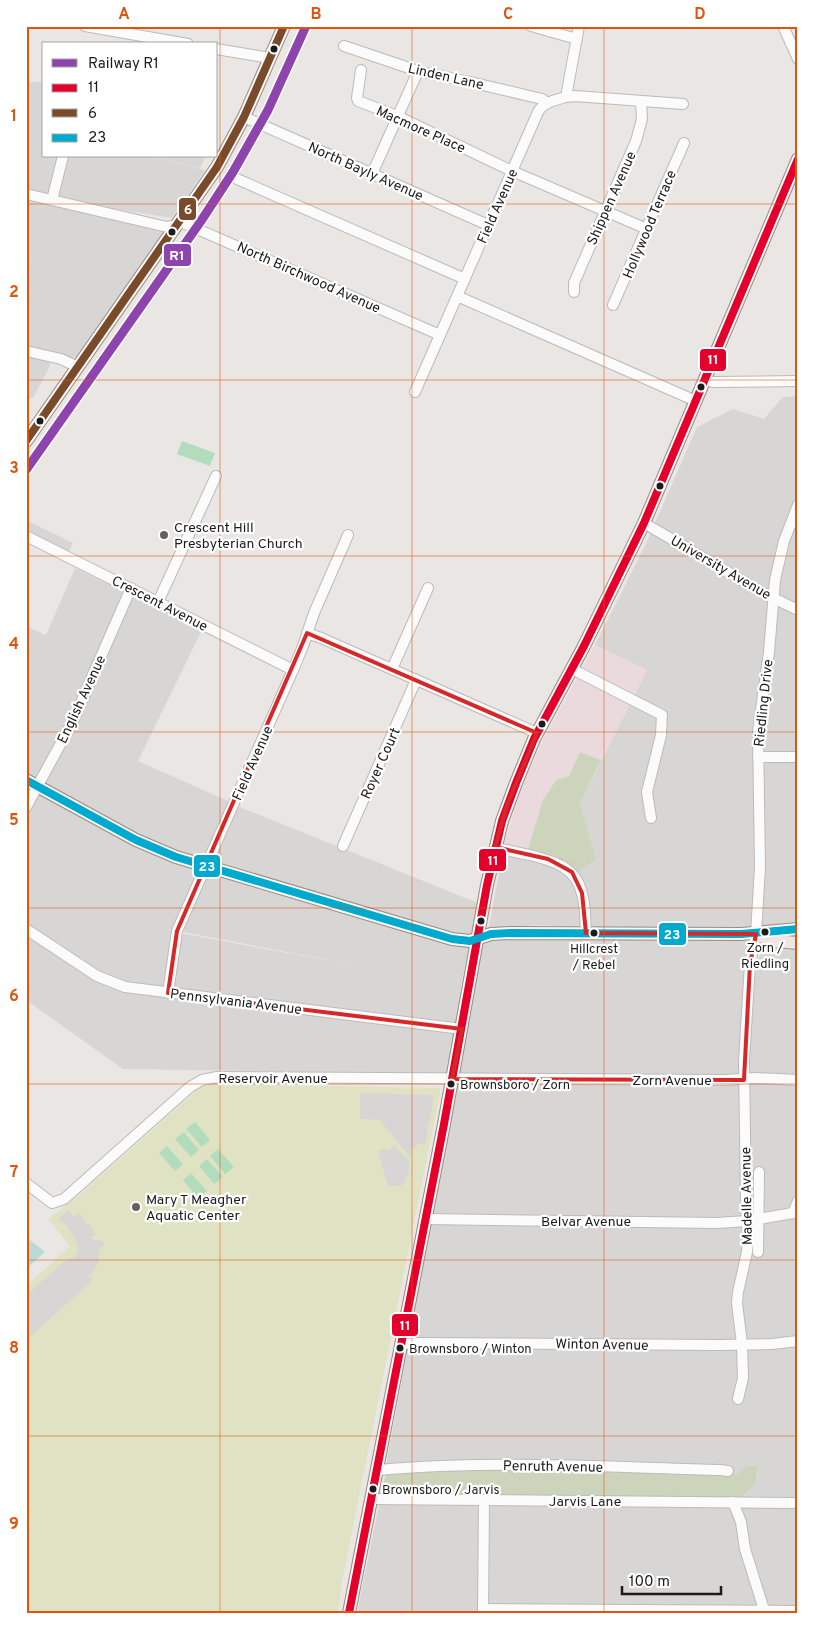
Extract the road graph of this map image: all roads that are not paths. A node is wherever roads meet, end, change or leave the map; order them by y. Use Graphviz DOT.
graph roads {
  1 [pos="85,26"];
  2 [pos="284,26"];
  3 [pos="531,26"];
  4 [pos="783,26"];
  5 [pos="578,32"];
  6 [pos="177,42"];
  7 [pos="344,46"];
  8 [pos="218,49"];
  9 [pos="270,58"];
  10 [pos="798,59"];
  11 [pos="361,70"];
  12 [pos="418,71"];
  13 [pos="566,97"];
  14 [pos="641,102"];
  15 [pos="548,103"];
  16 [pos="683,104"];
  17 [pos="397,116"];
  18 [pos="244,117"];
  19 [pos="684,143"];
  20 [pos="62,158"];
  21 [pos="798,159"];
  22 [pos="512,171"];
  23 [pos="372,174"];
  24 [pos="237,179"];
  25 [pos="26,194"];
  26 [pos="52,200"];
  27 [pos="605,211"];
  28 [pos="177,225"];
  29 [pos="488,225"];
  30 [pos="647,229"];
  31 [pos="464,279"];
  32 [pos="574,292"];
  33 [pos="457,296"];
  34 [pos="613,306"];
  35 [pos="440,335"];
  36 [pos="26,351"];
  37 [pos="78,367"];
  38 [pos="705,380"];
  39 [pos="798,381"];
  40 [pos="415,392"];
  41 [pos="696,401"];
  42 [pos="26,441"];
  43 [pos="216,476"];
  44 [pos="798,505"];
  45 [pos="644,523"];
  46 [pos="348,535"];
  47 [pos="26,536"];
  48 [pos="131,588"];
  49 [pos="428,588"];
  50 [pos="774,598"];
  51 [pos="158,602"];
  52 [pos="794,608"];
  53 [pos="772,621"];
  54 [pos="307,633"];
  55 [pos="392,669"];
  56 [pos="572,669"];
  57 [pos="293,670"];
  58 [pos="416,680"];
  59 [pos="537,733"];
  60 [pos="758,756"];
  61 [pos="798,758"];
  62 [pos="32,783"];
  63 [pos="26,807"];
  64 [pos="651,818"];
  65 [pos="343,846"];
  66 [pos="495,847"];
  67 [pos="206,866"];
  68 [pos="26,929"];
  69 [pos="798,929"];
  70 [pos="586,933"];
  71 [pos="756,934"];
  72 [pos="477,939"];
  73 [pos="798,943"];
  74 [pos="168,993"];
  75 [pos="462,1029"];
  76 [pos="452,1079"];
  77 [pos="744,1080"];
  78 [pos="798,1080"];
  79 [pos="759,1172"];
  80 [pos="26,1183"];
  81 [pos="798,1201"];
  82 [pos="795,1216"];
  83 [pos="426,1219"];
  84 [pos="758,1219"];
  85 [pos="747,1221"];
  86 [pos="758,1252"];
  87 [pos="798,1341"];
  88 [pos="402,1344"];
  89 [pos="742,1344"];
  90 [pos="738,1399"];
  91 [pos="378,1470"];
  92 [pos="728,1471"];
  93 [pos="372,1499"];
  94 [pos="484,1500"];
  95 [pos="733,1502"];
  96 [pos="754,1503"];
  97 [pos="798,1503"];
  98 [pos="741,1522"];
  99 [pos="483,1611"];
  100 [pos="798,1611"];
  101 [pos="707,1612"];
  102 [pos="765,1612"];
  103 [pos="349,1613"];
  1 -- 6 [label="street"];
  2 -- 9 [label="main road"];
  3 -- 5 [label="street"];
  4 -- 10 [label="street"];
  5 -- 13 [label="street"];
  7 -- 12 [label="street, Linden Lane"];
  8 -- 9 [label="street"];
  9 -- 18 [label="main road"];
  11 -- 17 [label="street, Macmore Place"];
  12 -- 15 [label="street, Linden Lane"];
  12 -- 17 [label="street"];
  13 -- 14 [label="street"];
  13 -- 15 [label="street"];
  14 -- 16 [label="street"];
  14 -- 27 [label="street, Shippen Avenue"];
  15 -- 22 [label="street, Field Avenue"];
  17 -- 22 [label="street, Macmore Place"];
  17 -- 23 [label="street"];
  18 -- 23 [label="street, North Bayly Avenue"];
  18 -- 28 [label="main road"];
  19 -- 30 [label="street, Hollywood Terrace"];
  20 -- 26 [label="street"];
  21 -- 38 [label="main road"];
  22 -- 27 [label="street"];
  22 -- 29 [label="street, Field Avenue"];
  23 -- 29 [label="street, North Bayly Avenue"];
  24 -- 31 [label="street"];
  25 -- 26 [label="street, North Birchwood Avenue"];
  26 -- 28 [label="street, North Birchwood Avenue"];
  27 -- 30 [label="street"];
  27 -- 32 [label="street, Shippen Avenue"];
  28 -- 35 [label="street, North Birchwood Avenue"];
  28 -- 37 [label="main road"];
  29 -- 31 [label="street, Field Avenue"];
  30 -- 34 [label="street, Hollywood Terrace"];
  31 -- 33 [label="street, Field Avenue"];
  33 -- 35 [label="street, Field Avenue"];
  33 -- 41 [label="street"];
  35 -- 40 [label="street, Field Avenue"];
  36 -- 37 [label="street"];
  37 -- 42 [label="main road"];
  38 -- 39 [label="street"];
  38 -- 41 [label="main road"];
  41 -- 45 [label="main road"];
  43 -- 51 [label="street"];
  44 -- 50 [label="street, Riedling Drive"];
  45 -- 50 [label="street, University Avenue"];
  45 -- 56 [label="main road"];
  46 -- 54 [label="street, Field Avenue"];
  47 -- 48 [label="street, Crescent Avenue"];
  48 -- 51 [label="street, Crescent Avenue"];
  48 -- 62 [label="street, English Avenue"];
  49 -- 55 [label="street"];
  50 -- 52 [label="street, University Avenue"];
  50 -- 53 [label="street, Riedling Drive"];
  51 -- 57 [label="street, Crescent Avenue"];
  52 -- 53 [label="street"];
  53 -- 60 [label="street, Riedling Drive"];
  54 -- 55 [label="street"];
  54 -- 57 [label="street, Field Avenue"];
  55 -- 58 [label="street"];
  56 -- 59 [label="main road"];
  56 -- 64 [label="street"];
  57 -- 67 [label="street, Field Avenue"];
  58 -- 59 [label="street"];
  58 -- 65 [label="street, Royer Court"];
  59 -- 66 [label="main road"];
  60 -- 61 [label="street"];
  60 -- 71 [label="street, Riedling Drive"];
  62 -- 63 [label="street, English Avenue"];
  62 -- 67 [label="main road"];
  66 -- 70 [label="street"];
  66 -- 72 [label="main road"];
  67 -- 72 [label="main road"];
  67 -- 74 [label="street, Field Avenue"];
  68 -- 74 [label="street, Pennsylvania Avenue"];
  69 -- 71 [label="main road"];
  70 -- 71 [label="main road"];
  70 -- 72 [label="main road"];
  71 -- 73 [label="main road"];
  71 -- 77 [label="street"];
  72 -- 75 [label="main road"];
  74 -- 75 [label="street, Pennsylvania Avenue"];
  75 -- 76 [label="main road"];
  76 -- 77 [label="street, Zorn Avenue"];
  76 -- 80 [label="street, Reservoir Avenue"];
  76 -- 83 [label="main road"];
  77 -- 78 [label="street, Zorn Avenue"];
  77 -- 85 [label="street, Madelle Avenue"];
  79 -- 84 [label="street"];
  81 -- 82 [label="street"];
  82 -- 84 [label="street, Belvar Avenue"];
  83 -- 85 [label="street, Belvar Avenue"];
  83 -- 88 [label="main road"];
  84 -- 85 [label="street, Belvar Avenue"];
  84 -- 86 [label="street"];
  85 -- 89 [label="street, Madelle Avenue"];
  87 -- 89 [label="street, Winton Avenue"];
  88 -- 89 [label="street, Winton Avenue"];
  88 -- 91 [label="main road"];
  89 -- 90 [label="street, Madelle Avenue"];
  91 -- 92 [label="street, Penruth Avenue"];
  91 -- 93 [label="main road"];
  93 -- 94 [label="street, Jarvis Lane"];
  93 -- 103 [label="main road"];
  94 -- 95 [label="street, Jarvis Lane"];
  94 -- 99 [label="street"];
  95 -- 96 [label="street, Jarvis Lane"];
  95 -- 98 [label="street"];
  96 -- 97 [label="street, Jarvis Lane"];
  96 -- 98 [label="street"];
  98 -- 102 [label="street"];
  99 -- 101 [label="street"];
  100 -- 102 [label="street"];
  101 -- 102 [label="street"];
}
